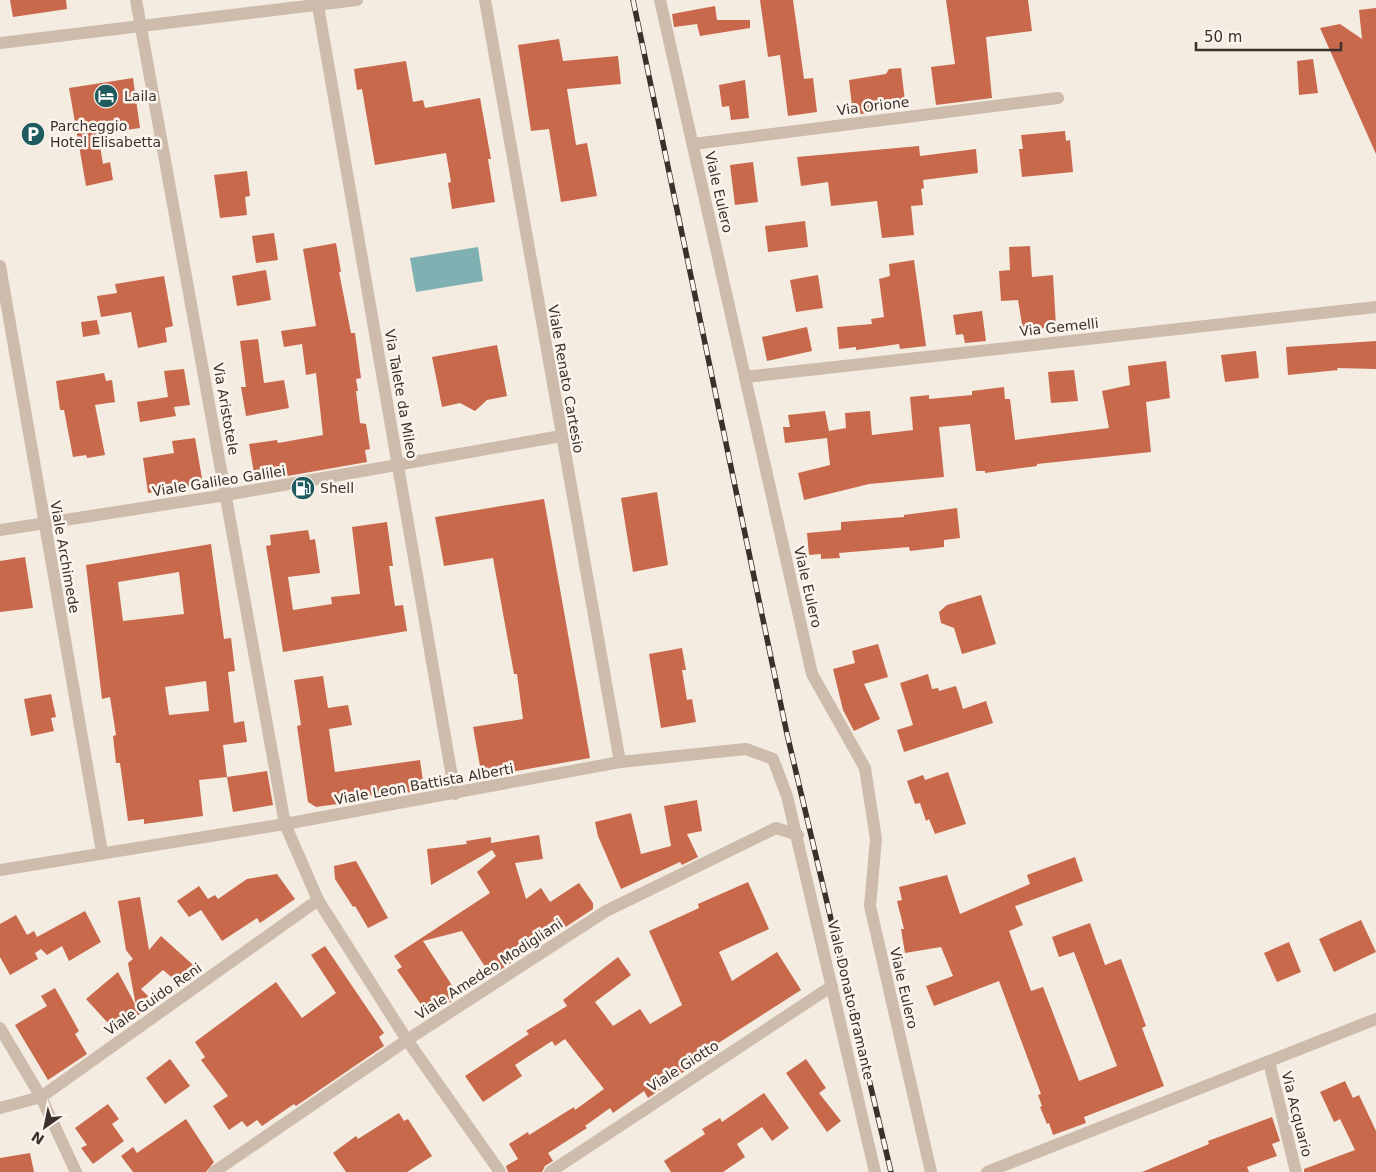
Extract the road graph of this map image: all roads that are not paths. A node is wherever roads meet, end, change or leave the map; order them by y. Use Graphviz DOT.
graph roads {
  1 [pos="136,0"];
  2 [pos="357,0"];
  3 [pos="485,0"];
  4 [pos="660,0"];
  5 [pos="318,3"];
  6 [pos="141,28"];
  7 [pos="0,43"];
  8 [pos="1058,98"];
  9 [pos="693,144"];
  10 [pos="0,266"];
  11 [pos="1376,307"];
  12 [pos="745,377"];
  13 [pos="561,436"];
  14 [pos="398,466"];
  15 [pos="226,495"];
  16 [pos="44,523"];
  17 [pos="0,530"];
  18 [pos="620,762"];
  19 [pos="454,794"];
  20 [pos="285,824"];
  21 [pos="798,835"];
  22 [pos="102,852"];
  23 [pos="0,870"];
  24 [pos="318,900"];
  25 [pos="832,986"];
  26 [pos="1376,1020"];
  27 [pos="0,1028"];
  28 [pos="407,1040"];
  29 [pos="1269,1062"];
  30 [pos="41,1097"];
  31 [pos="0,1108"];
  32 [pos="76,1172"];
  33 [pos="214,1172"];
  34 [pos="500,1172"];
  35 [pos="550,1172"];
  36 [pos="875,1172"];
  37 [pos="931,1172"];
  38 [pos="986,1172"];
  39 [pos="1296,1172"];
  1 -- 6 [label="street, Via Aristotele"];
  2 -- 5 [label="street"];
  3 -- 13 [label="street, Viale Renato Cartesio"];
  4 -- 9 [label="street, Viale Eulero"];
  5 -- 6 [label="street"];
  5 -- 14 [label="street, Via Talete da Mileo"];
  6 -- 7 [label="street"];
  6 -- 15 [label="street, Via Aristotele"];
  8 -- 9 [label="street, Via Orione"];
  9 -- 12 [label="street, Viale Eulero"];
  10 -- 16 [label="street, Viale Archimede"];
  11 -- 12 [label="street, Via Gemelli"];
  12 -- 37 [label="street, Viale Eulero"];
  13 -- 14 [label="street, Viale Galileo Galilei"];
  13 -- 18 [label="street, Viale Renato Cartesio"];
  14 -- 15 [label="street, Viale Galileo Galilei"];
  14 -- 19 [label="street, Via Talete da Mileo"];
  15 -- 16 [label="street, Viale Galileo Galilei"];
  15 -- 20 [label="street, Via Aristotele"];
  16 -- 17 [label="street, Viale Galileo Galilei"];
  16 -- 22 [label="street, Viale Archimede"];
  18 -- 19 [label="street, Viale Leon Battista Alberti"];
  18 -- 21 [label="street, Viale Leon Battista Alberti"];
  19 -- 20 [label="street, Viale Leon Battista Alberti"];
  20 -- 22 [label="street, Viale Leon Battista Alberti"];
  20 -- 24 [label="street, Via Aristotele"];
  21 -- 25 [label="street, Viale Donato Bramante"];
  21 -- 28 [label="street, Viale Amedeo Modigliani"];
  22 -- 23 [label="street, Viale Leon Battista Alberti"];
  24 -- 28 [label="street, Via Aristotele"];
  24 -- 30 [label="street, Viale Guido Reni"];
  25 -- 35 [label="street, Viale Giotto"];
  25 -- 36 [label="street, Viale Donato Bramante"];
  26 -- 29 [label="street"];
  27 -- 30 [label="street"];
  28 -- 33 [label="street, Viale Amedeo Modigliani"];
  28 -- 34 [label="street, Via Aristotele"];
  29 -- 38 [label="street"];
  29 -- 39 [label="street, Via Acquario"];
  30 -- 31 [label="street, Viale Guido Reni"];
  30 -- 32 [label="street"];
}
